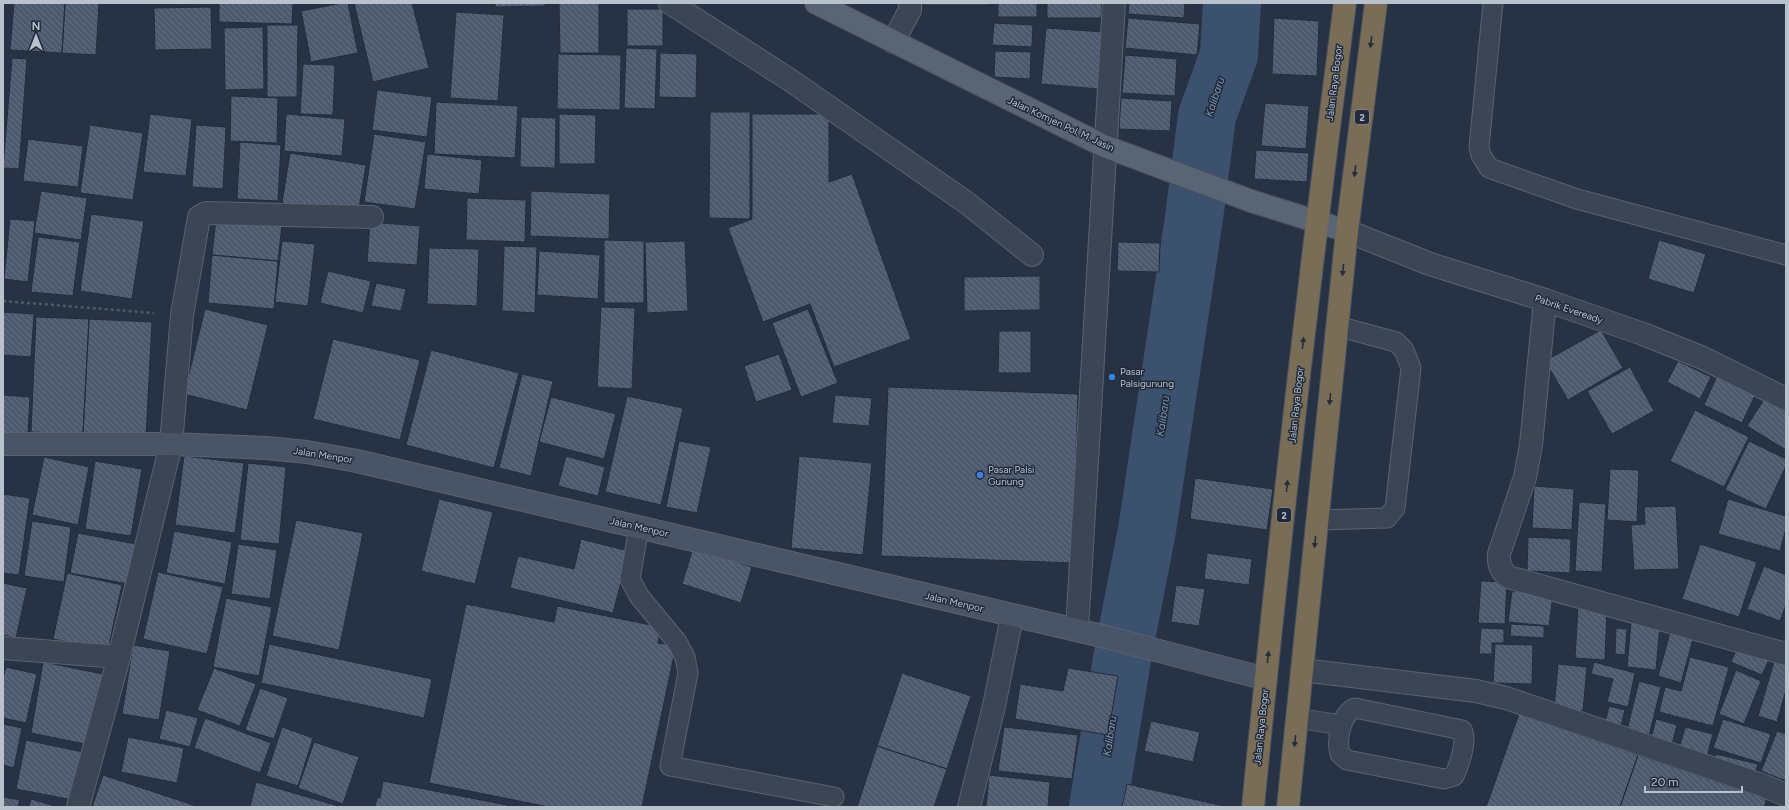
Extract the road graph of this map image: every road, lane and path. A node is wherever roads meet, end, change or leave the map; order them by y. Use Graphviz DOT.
graph roads {
  1 [pos="670,3"];
  2 [pos="816,3"];
  3 [pos="910,3"];
  4 [pos="1114,3"];
  5 [pos="1345,3"];
  6 [pos="1376,3"];
  7 [pos="1493,3"];
  8 [pos="893,42"];
  9 [pos="1104,146"];
  10 [pos="372,217"];
  11 [pos="1316,222"];
  12 [pos="1347,231"];
  13 [pos="1032,255"];
  14 [pos="1786,255"];
  15 [pos="1545,300"];
  16 [pos="3,301"];
  17 [pos="182,315"];
  18 [pos="1337,326"];
  19 [pos="1786,399"];
  20 [pos="3,444"];
  21 [pos="171,444"];
  22 [pos="1317,520"];
  23 [pos="639,527"];
  24 [pos="1012,616"];
  25 [pos="1077,630"];
  26 [pos="3,648"];
  27 [pos="1786,654"];
  28 [pos="120,657"];
  29 [pos="1302,670"];
  30 [pos="1266,678"];
  31 [pos="1298,718"];
  32 [pos="1342,725"];
  33 [pos="1786,795"];
  34 [pos="834,797"];
  35 [pos="78,807"];
  36 [pos="969,807"];
  37 [pos="1253,807"];
  38 [pos="1288,807"];
  1 -- 13 [label="street"];
  2 -- 8 [label="main road, Jalan Komjen Pol. M. Jasin"];
  3 -- 8 [label="street"];
  4 -- 9 [label="street"];
  5 -- 11 [label="highway, Jalan Raya Bogor / 2"];
  6 -- 12 [label="highway, 2, one-way"];
  7 -- 14 [label="lane"];
  8 -- 9 [label="main road, Jalan Komjen Pol. M. Jasin"];
  9 -- 11 [label="main road, Jalan Komjen Pol. M. Jasin"];
  9 -- 25 [label="street"];
  10 -- 17 [label="street"];
  11 -- 12 [label="main road, Jalan Komjen Pol. M. Jasin"];
  30 -- 11 [label="highway, Jalan Raya Bogor / 2, one-way"];
  12 -- 15 [label="street, Pabrik Eveready"];
  12 -- 18 [label="highway, 2, one-way"];
  15 -- 19 [label="street, Pabrik Eveready"];
  15 -- 27 [label="street"];
  16 -- 17 [label="path"];
  17 -- 21 [label="street"];
  18 -- 22 [label="highway, 2, one-way"];
  18 -- 22 [label="lane"];
  20 -- 21 [label="street, Jalan Menpor"];
  21 -- 23 [label="street, Jalan Menpor"];
  21 -- 28 [label="street"];
  22 -- 29 [label="highway, 2, one-way"];
  23 -- 24 [label="street, Jalan Menpor"];
  23 -- 34 [label="lane"];
  24 -- 25 [label="street, Jalan Menpor"];
  24 -- 36 [label="street"];
  25 -- 30 [label="street, Jalan Menpor"];
  26 -- 28 [label="street"];
  28 -- 35 [label="street"];
  29 -- 31 [label="highway, 2"];
  29 -- 33 [label="street"];
  30 -- 37 [label="highway, Jalan Raya Bogor / 2"];
  31 -- 32 [label="lane"];
  31 -- 38 [label="highway, 2, one-way"];
  32 -- 32 [label="lane"];
}
